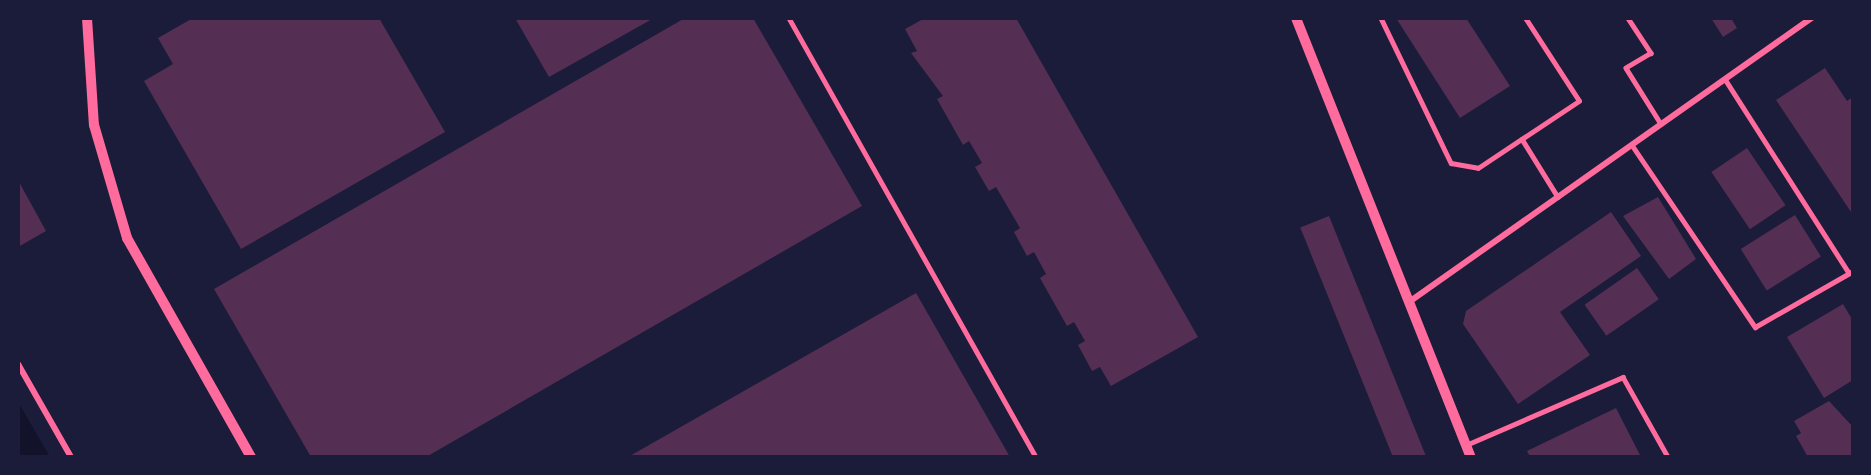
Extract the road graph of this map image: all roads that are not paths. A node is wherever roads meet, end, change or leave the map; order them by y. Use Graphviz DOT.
graph roads {
  1 [pos="87,18"];
  2 [pos="789,18"];
  3 [pos="1296,18"];
  4 [pos="1381,18"];
  5 [pos="1525,18"];
  6 [pos="1628,18"];
  7 [pos="1812,18"];
  8 [pos="1725,79"];
  9 [pos="1661,124"];
  10 [pos="1522,139"];
  11 [pos="1632,145"];
  12 [pos="1558,197"];
  13 [pos="1851,272"];
  14 [pos="1409,302"];
  15 [pos="18,364"];
  16 [pos="1466,445"];
  17 [pos="71,457"];
  18 [pos="251,457"];
  19 [pos="1036,457"];
  20 [pos="1471,457"];
  21 [pos="1668,457"];
  1 -- 18 [label="street"];
  2 -- 19 [label="lane"];
  3 -- 14 [label="street"];
  4 -- 10 [label="lane"];
  5 -- 10 [label="lane"];
  6 -- 9 [label="lane"];
  7 -- 8 [label="street"];
  8 -- 9 [label="street"];
  8 -- 13 [label="lane"];
  9 -- 11 [label="street"];
  10 -- 12 [label="lane"];
  11 -- 12 [label="street"];
  11 -- 13 [label="lane"];
  12 -- 14 [label="street"];
  14 -- 16 [label="street"];
  15 -- 17 [label="street"];
  16 -- 20 [label="street"];
  16 -- 21 [label="lane"];
}
